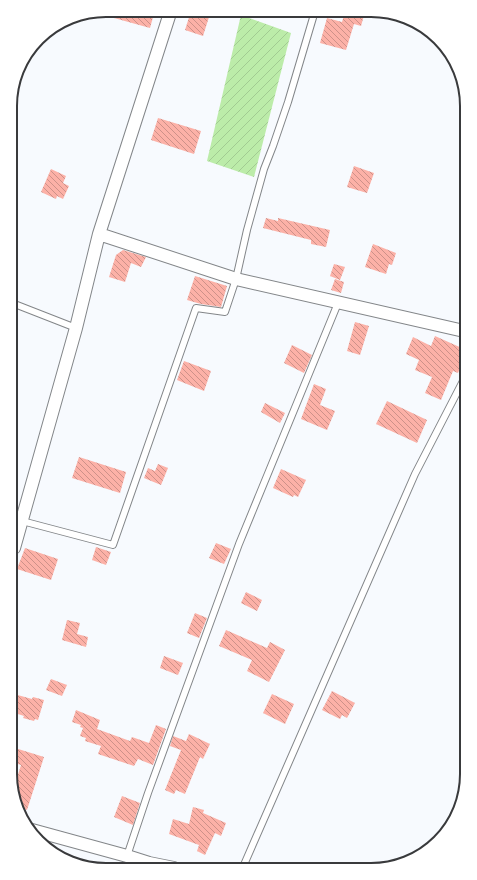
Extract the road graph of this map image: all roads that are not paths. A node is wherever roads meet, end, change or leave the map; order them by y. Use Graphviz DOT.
graph roads {
  1 [pos="169,17"];
  2 [pos="313,17"];
  3 [pos="99,234"];
  4 [pos="236,280"];
  5 [pos="338,302"];
  6 [pos="17,305"];
  7 [pos="76,328"];
  8 [pos="460,331"];
  9 [pos="460,387"];
  10 [pos="22,521"];
  11 [pos="17,538"];
  12 [pos="38,832"];
  13 [pos="127,856"];
  14 [pos="142,863"];
  15 [pos="245,863"];
  1 -- 3 [label="street"];
  2 -- 4 [label="lane"];
  3 -- 4 [label="street"];
  3 -- 7 [label="street"];
  4 -- 5 [label="street"];
  4 -- 10 [label="lane"];
  5 -- 8 [label="street"];
  5 -- 13 [label="lane"];
  6 -- 7 [label="lane"];
  7 -- 10 [label="street"];
  9 -- 15 [label="lane"];
  10 -- 11 [label="street"];
  12 -- 13 [label="street"];
  13 -- 14 [label="street"];
}
